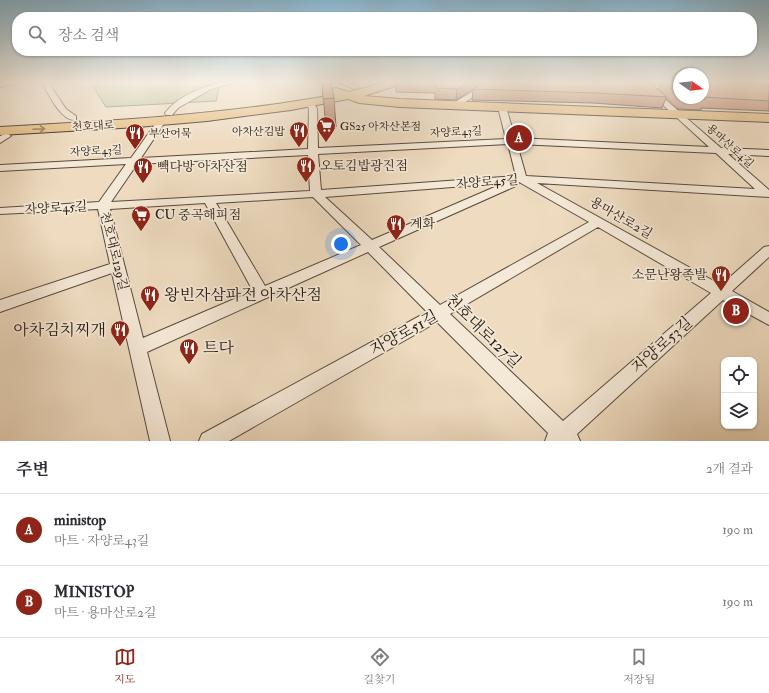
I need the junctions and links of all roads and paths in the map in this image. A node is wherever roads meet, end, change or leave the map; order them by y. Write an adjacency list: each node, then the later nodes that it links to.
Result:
1 (57, 103): 12 (street)
2 (181, 103): 13 (street, 천호대로129길)
3 (266, 103): 13 (main road, 천호대로)
4 (314, 103): 6 (main road); 13 (main road, 천호대로); 19 (street)
5 (394, 103): 6 (main road)
6 (400, 103): 9 (main road)
7 (458, 103): 9 (street)
8 (663, 103): 11 (street, 용마산로4길)
9 (454, 105): 10 (main road)
10 (502, 107): 11 (main road); 17 (street)
11 (676, 114): 14 (main road); 18 (street, 용마산로4길)
12 (73, 118): 13 (main road, 천호대로); 15 (main road, 천호대로)
13 (165, 118): 16 (main road, 천호대로, one-way to 13); 21 (street, 천호대로129길)
14 (769, 118)
15 (0, 121)
16 (2, 136)
17 (511, 141): 18 (street, 자양로43길); 19 (street, 자양로43길); 23 (street)
18 (717, 151): 20 (street, 자양로43길); 25 (street, 용마산로4길)
19 (313, 152): 21 (street, 자양로43길); 24 (street)
20 (769, 153)
21 (135, 161): 22 (street, 자양로43길); 27 (street, 천호대로129길)
22 (0, 168)
23 (522, 179): 24 (street, 자양로45길); 25 (street, 자양로45길); 29 (street, 용마산로2길); 30 (street)
24 (316, 194): 26 (street, 자양로45길); 30 (street, 천호대로127길)
25 (767, 194)
26 (209, 200): 27 (street, 자양로45길); 34 (street)
27 (103, 205): 28 (street, 자양로45길); 32 (street, 천호대로129길)
28 (0, 211)
29 (598, 222): 33 (street, 용마산로2길); 36 (street, 자양로51길)
30 (370, 247): 34 (street); 36 (street, 천호대로127길)
31 (769, 250): 33 (street, 자양로53길)
32 (118, 266): 35 (street); 38 (street, 천호대로129길)
33 (721, 292): 37 (street, 용마산로2길); 39 (street, 자양로53길)
34 (262, 294): 38 (street)
35 (0, 306)
36 (439, 313): 39 (street, 천호대로127길); 41 (street, 자양로51길)
37 (769, 319)
38 (138, 348): 40 (street, 천호대로129길)
39 (563, 439)
40 (160, 441)
41 (209, 441)

